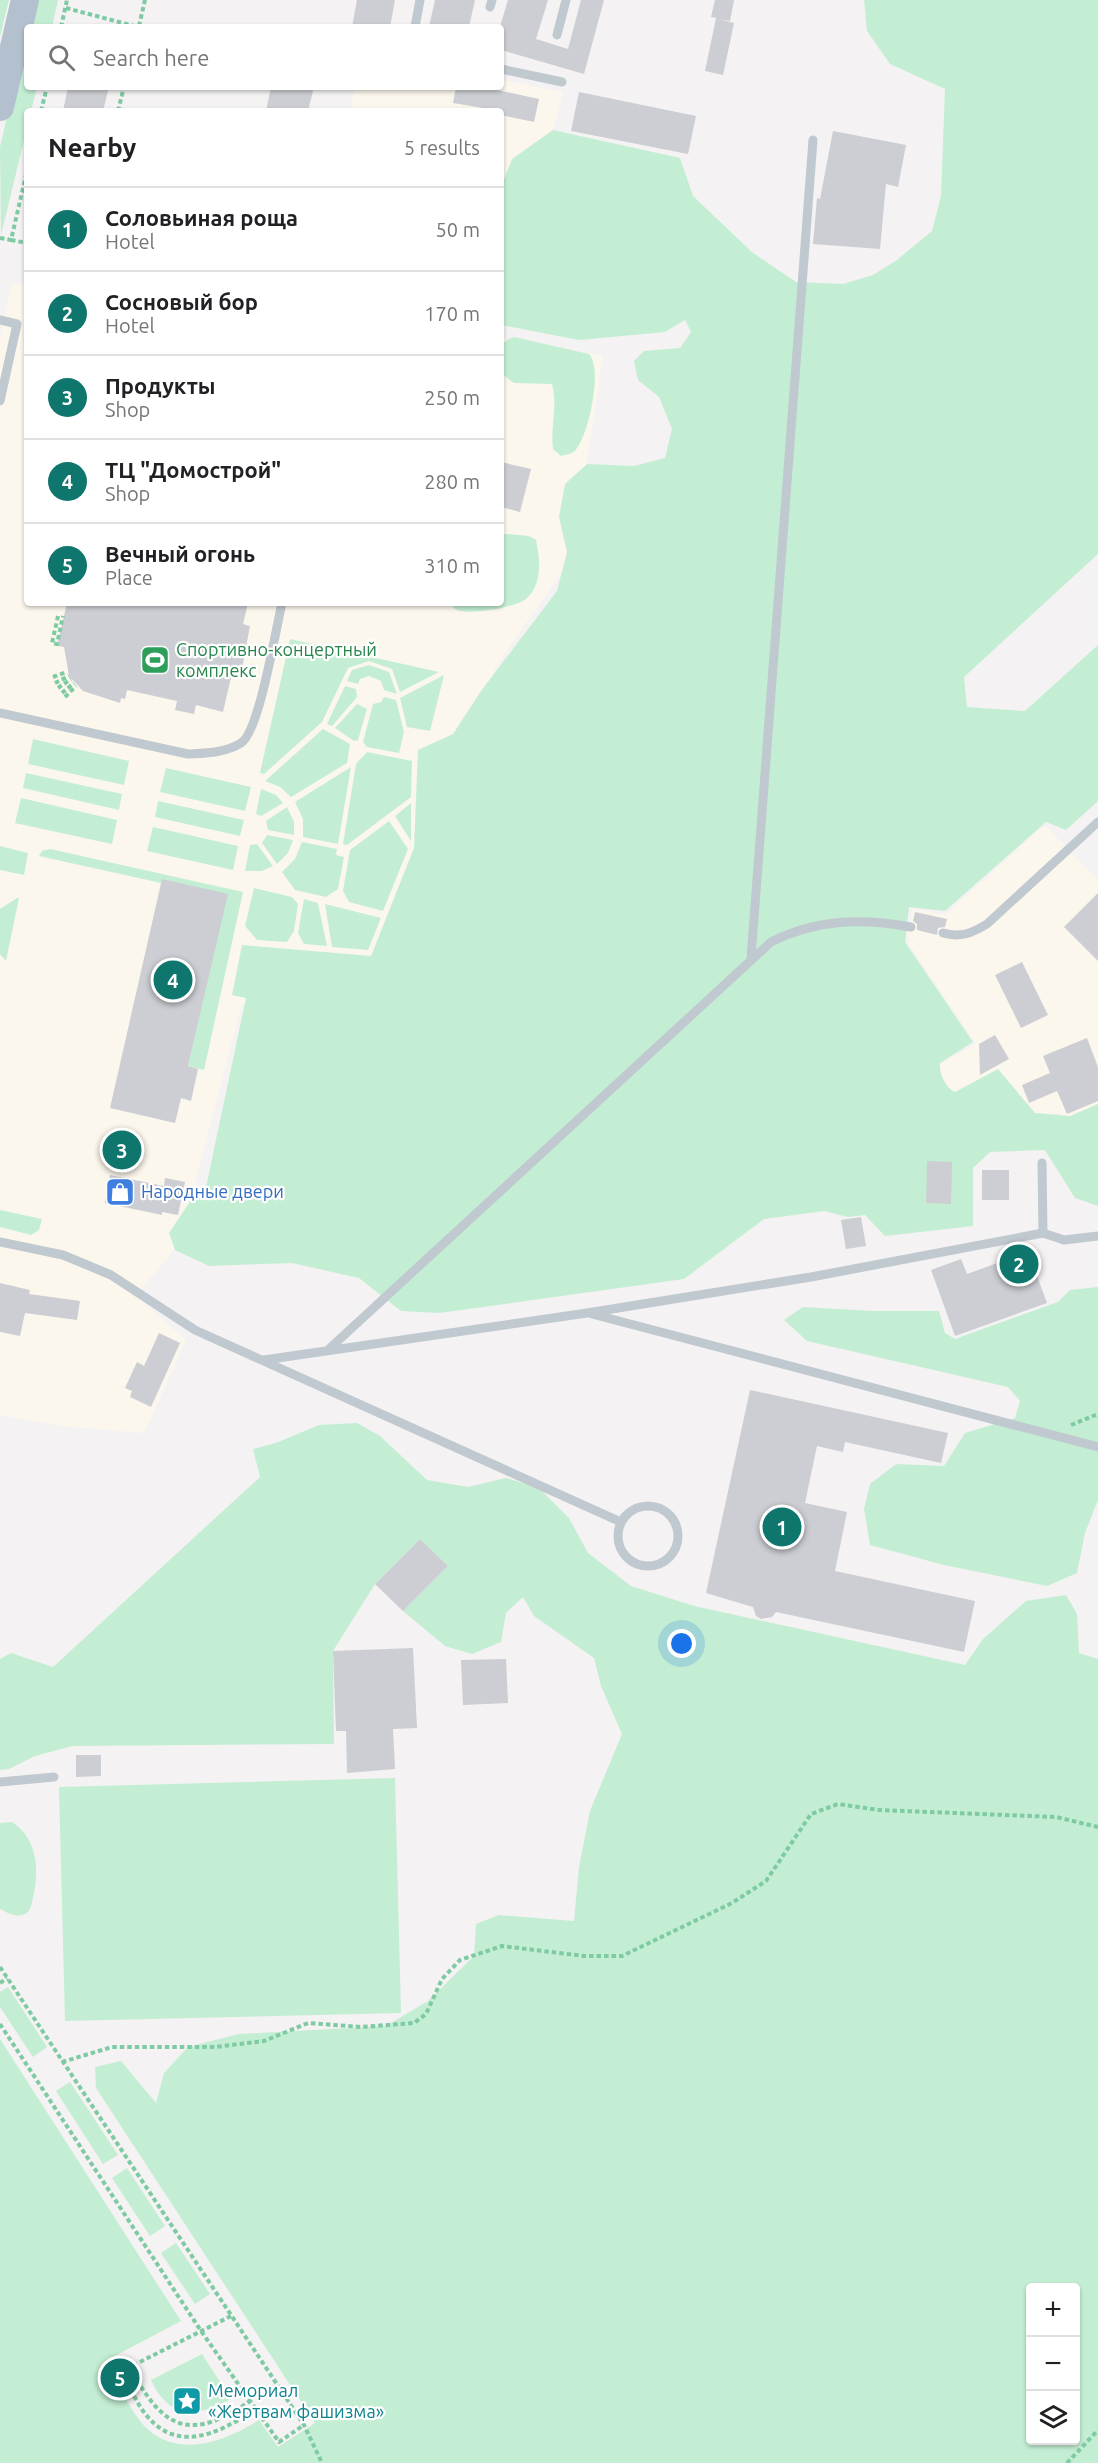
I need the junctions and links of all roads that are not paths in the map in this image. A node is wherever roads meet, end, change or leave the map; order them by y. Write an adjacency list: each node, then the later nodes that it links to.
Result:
1 (25, 0): 8 (main road)
2 (420, 0): 4 (lane)
3 (566, 0): 5 (lane)
4 (415, 24)
5 (557, 34)
6 (504, 70): 7 (lane)
7 (562, 82)
8 (0, 107)
9 (813, 140): 19 (lane)
10 (0, 320): 11 (lane)
11 (16, 324): 12 (lane); 13 (lane)
12 (24, 325)
13 (0, 401)
14 (281, 606): 15 (lane)
15 (0, 713)
16 (1098, 822): 18 (lane)
17 (911, 927): 19 (lane)
18 (943, 933)
19 (751, 958): 25 (lane)
20 (1042, 1163): 21 (lane)
21 (1043, 1233): 22 (lane); 24 (lane)
22 (1098, 1236)
23 (0, 1242): 26 (lane)
24 (587, 1313): 25 (lane); 27 (lane)
25 (329, 1349): 26 (lane)
26 (264, 1360): 28 (lane)
27 (1098, 1447)
28 (621, 1522): 28 (lane)
29 (54, 1777): 30 (lane)
30 (0, 1782)

